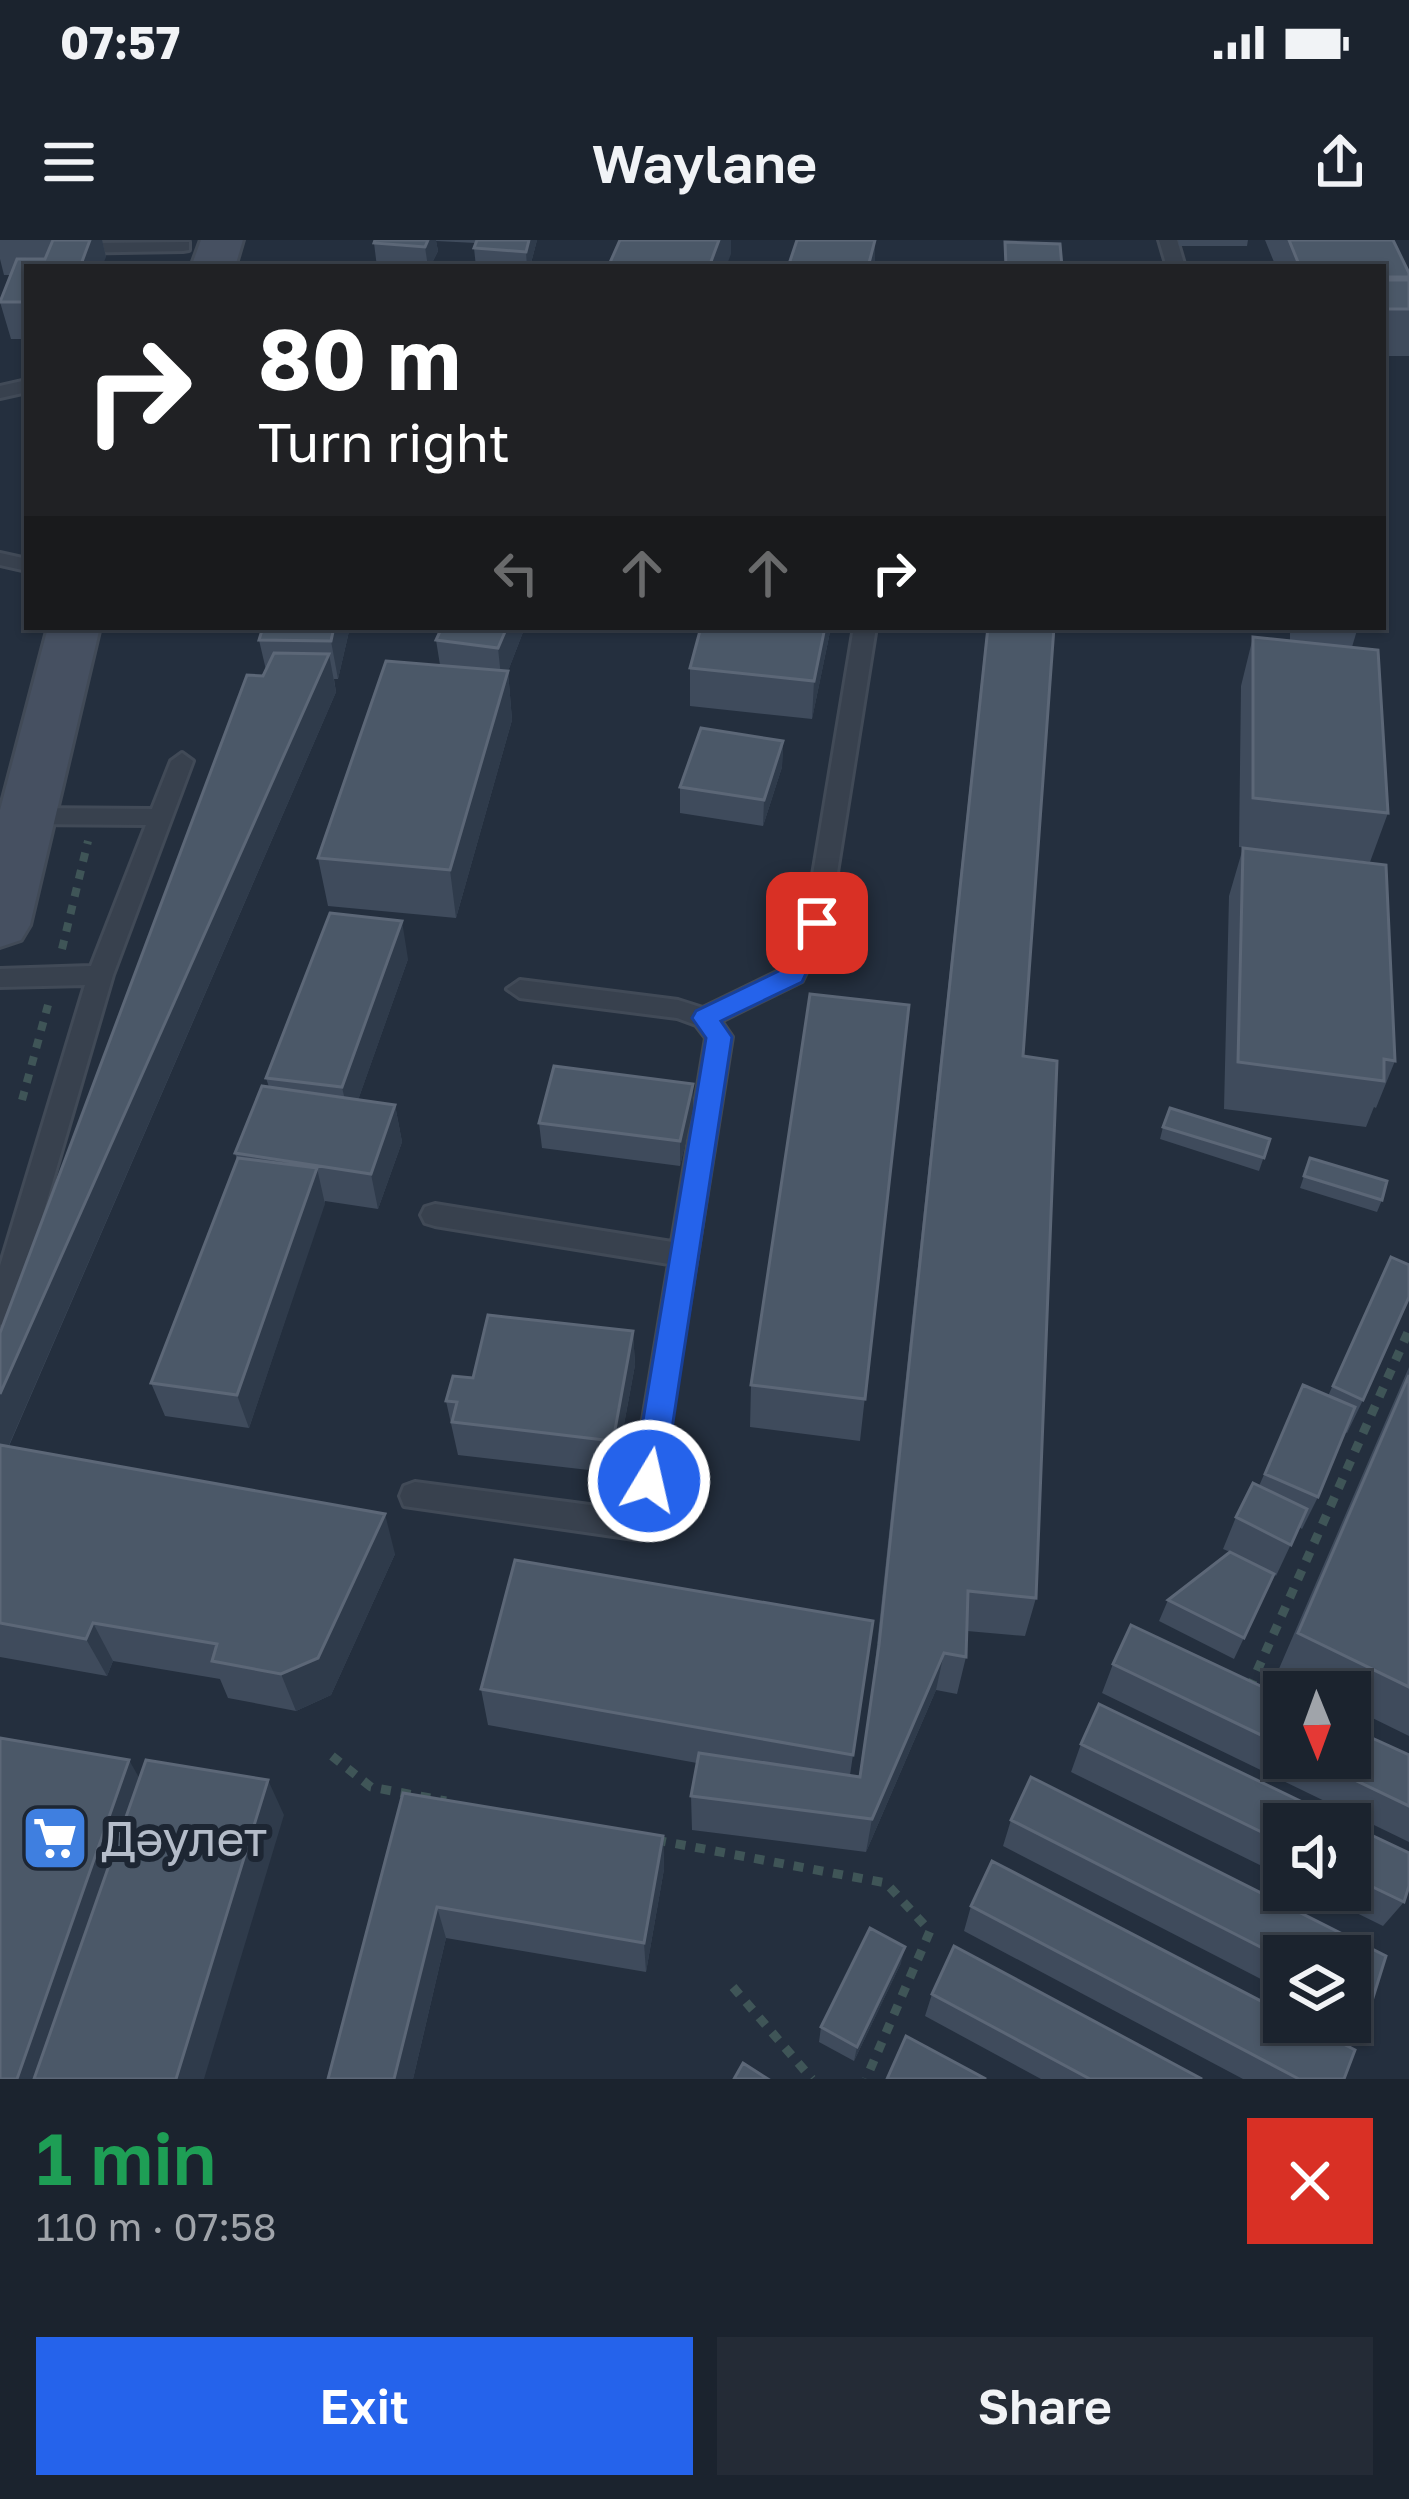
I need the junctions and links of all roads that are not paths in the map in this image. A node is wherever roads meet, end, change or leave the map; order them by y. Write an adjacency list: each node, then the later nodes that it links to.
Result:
1 (0, 249): 2 (lane)
2 (196, 252)
3 (73, 630): 6 (main road)
4 (865, 630): 12 (lane)
5 (182, 761): 7 (lane)
6 (28, 816): 7 (lane); 8 (main road)
7 (162, 818): 9 (lane)
8 (3, 906)
9 (100, 975): 10 (lane); 15 (lane)
10 (0, 978)
11 (520, 989): 12 (lane)
12 (705, 1018): 14 (lane)
13 (434, 1215): 14 (lane)
14 (684, 1255): 16 (lane)
15 (0, 1313)
16 (415, 1496)

